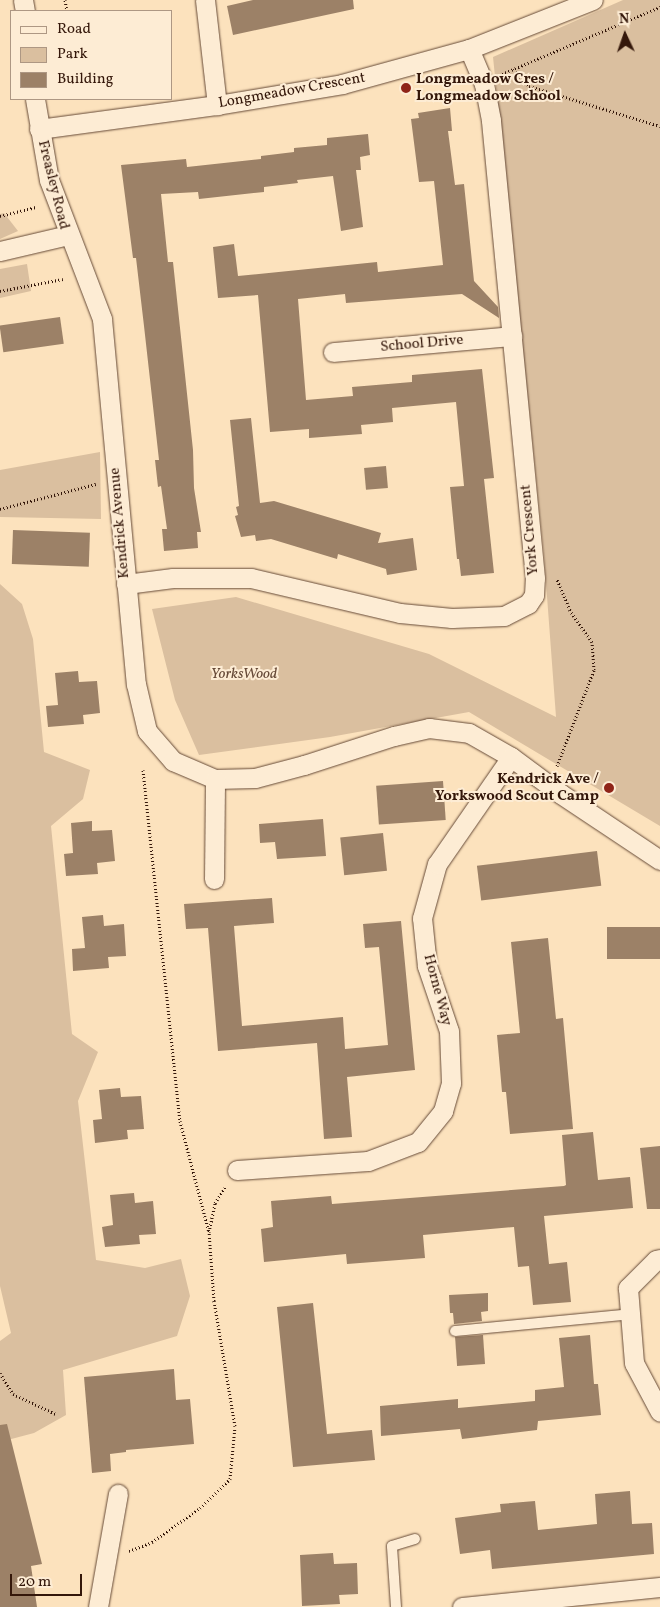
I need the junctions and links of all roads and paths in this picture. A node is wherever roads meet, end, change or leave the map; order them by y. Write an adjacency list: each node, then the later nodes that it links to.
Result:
1 (204, 0): 8 (street)
2 (592, 0): 4 (street, Longmeadow Crescent)
3 (660, 8): 5 (path)
4 (469, 49): 6 (street, York Crescent); 8 (street, Longmeadow Crescent)
5 (513, 69): 6 (path); 9 (path)
6 (484, 84): 17 (street, York Crescent)
7 (35, 100): 10 (street, Freasley Road)
8 (216, 105): 10 (street, Longmeadow Crescent)
9 (660, 126)
10 (39, 129): 11 (street, Freasley Road)
11 (57, 202): 12 (path); 13 (street, Freasley Road)
12 (0, 216)
13 (68, 235): 14 (street, Freasley Road); 15 (street, Kendrick Avenue)
14 (0, 251)
15 (85, 275): 16 (path); 19 (street, Kendrick Avenue)
16 (0, 291)
17 (512, 336): 18 (street, School Drive); 21 (street, York Crescent)
18 (333, 352)
19 (116, 479): 20 (path); 22 (street, Kendrick Avenue)
20 (0, 509)
21 (535, 578): 22 (street, York Crescent); 26 (path)
22 (126, 584): 25 (street, Kendrick Avenue)
23 (511, 757): 25 (street, Kendrick Avenue); 26 (street, Kendrick Avenue); 29 (street, Horne Way)
24 (143, 770): 30 (path)
25 (215, 779): 28 (street)
26 (549, 785): 27 (street, Kendrick Avenue)
27 (660, 860)
28 (214, 879)
29 (237, 1170): 30 (path)
30 (209, 1232): 39 (path)
31 (660, 1259): 32 (street)
32 (630, 1314): 33 (lane); 35 (street)
33 (455, 1331)
34 (0, 1373): 36 (path)
35 (660, 1412)
36 (56, 1414)
37 (118, 1494): 39 (street)
38 (415, 1539): 42 (lane)
39 (108, 1559): 41 (street)
40 (660, 1587): 43 (street)
41 (98, 1607)
42 (396, 1607)
43 (462, 1607)

